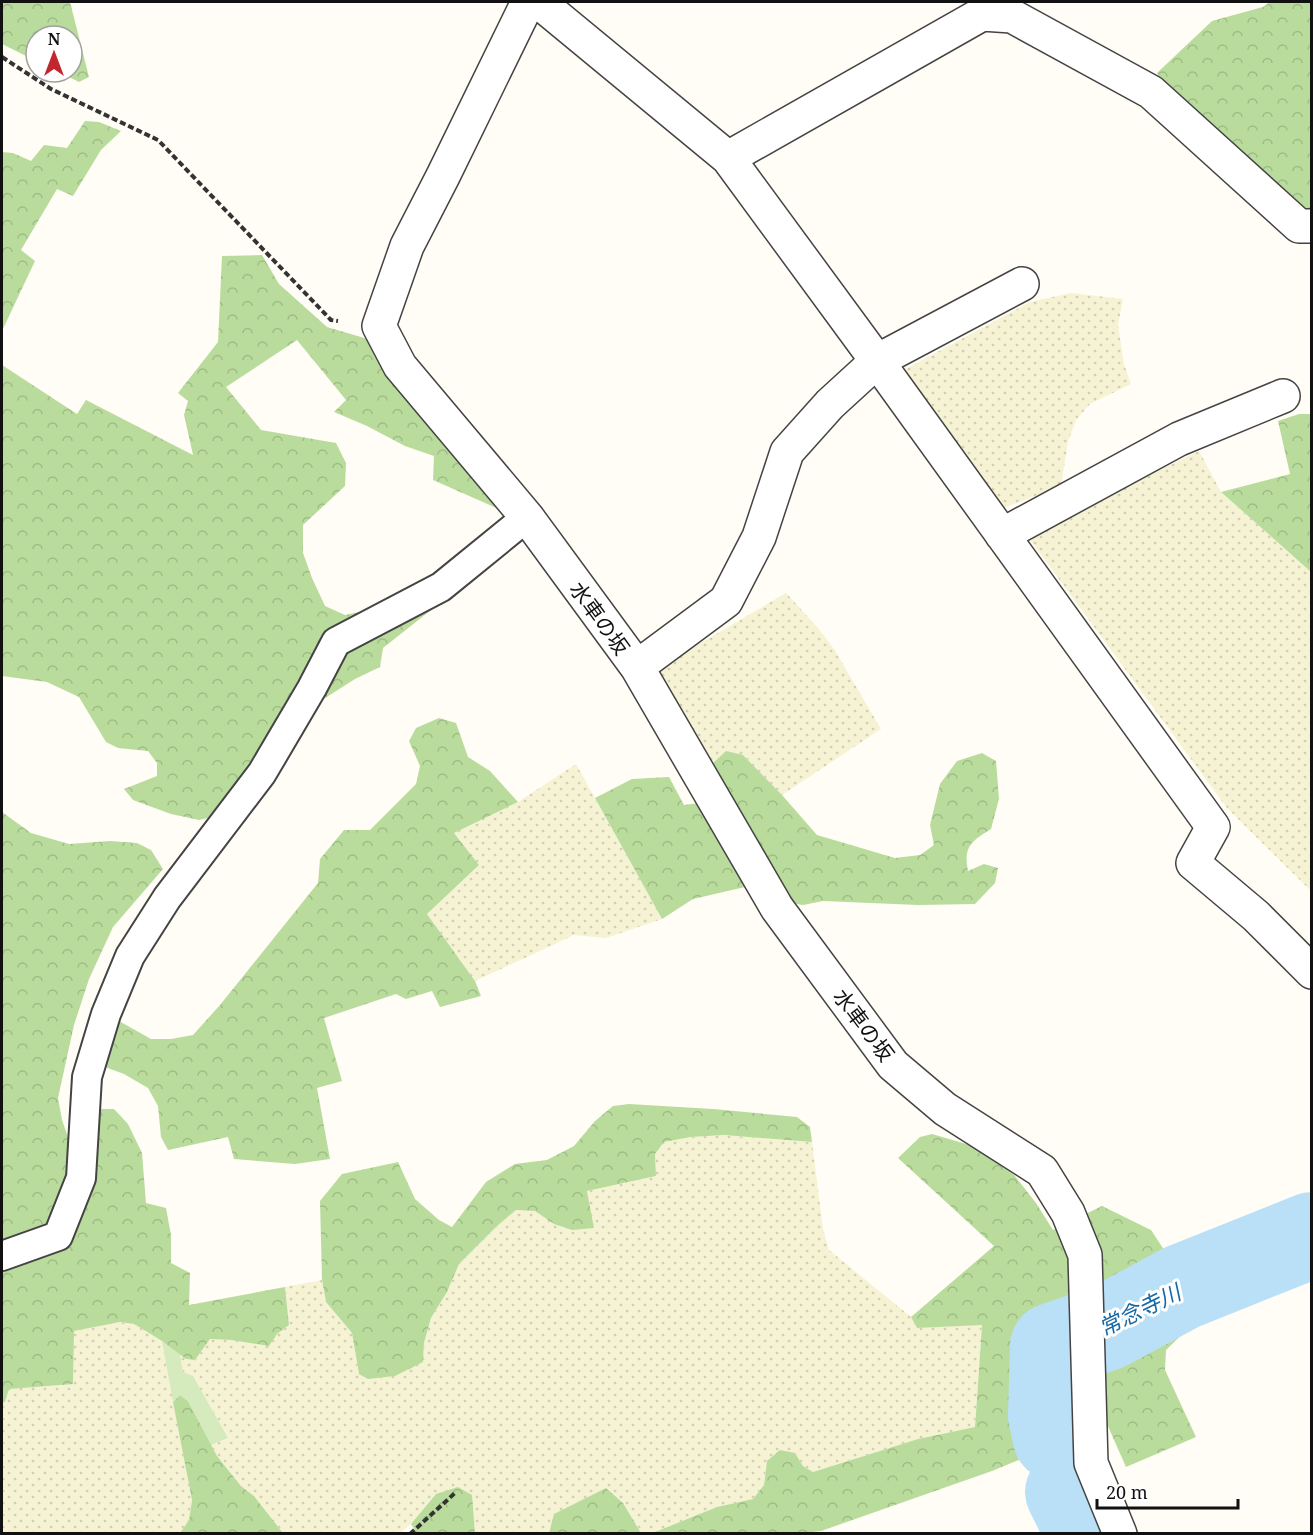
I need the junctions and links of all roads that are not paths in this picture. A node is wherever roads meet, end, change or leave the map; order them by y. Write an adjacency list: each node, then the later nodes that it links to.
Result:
1 (528, 2): 9 (street, 水車の坂)
2 (540, 2): 4 (street)
3 (990, 8): 4 (street); 5 (street)
4 (728, 158): 7 (street)
5 (1311, 226)
6 (1022, 284): 7 (street)
7 (877, 361): 10 (street); 11 (street)
8 (1283, 396): 10 (street)
9 (527, 517): 11 (street, 水車の坂); 13 (lane)
10 (1002, 535): 12 (street)
11 (637, 668): 14 (street, 水車の坂)
12 (1311, 972)
13 (2, 1256)
14 (1120, 1533)

